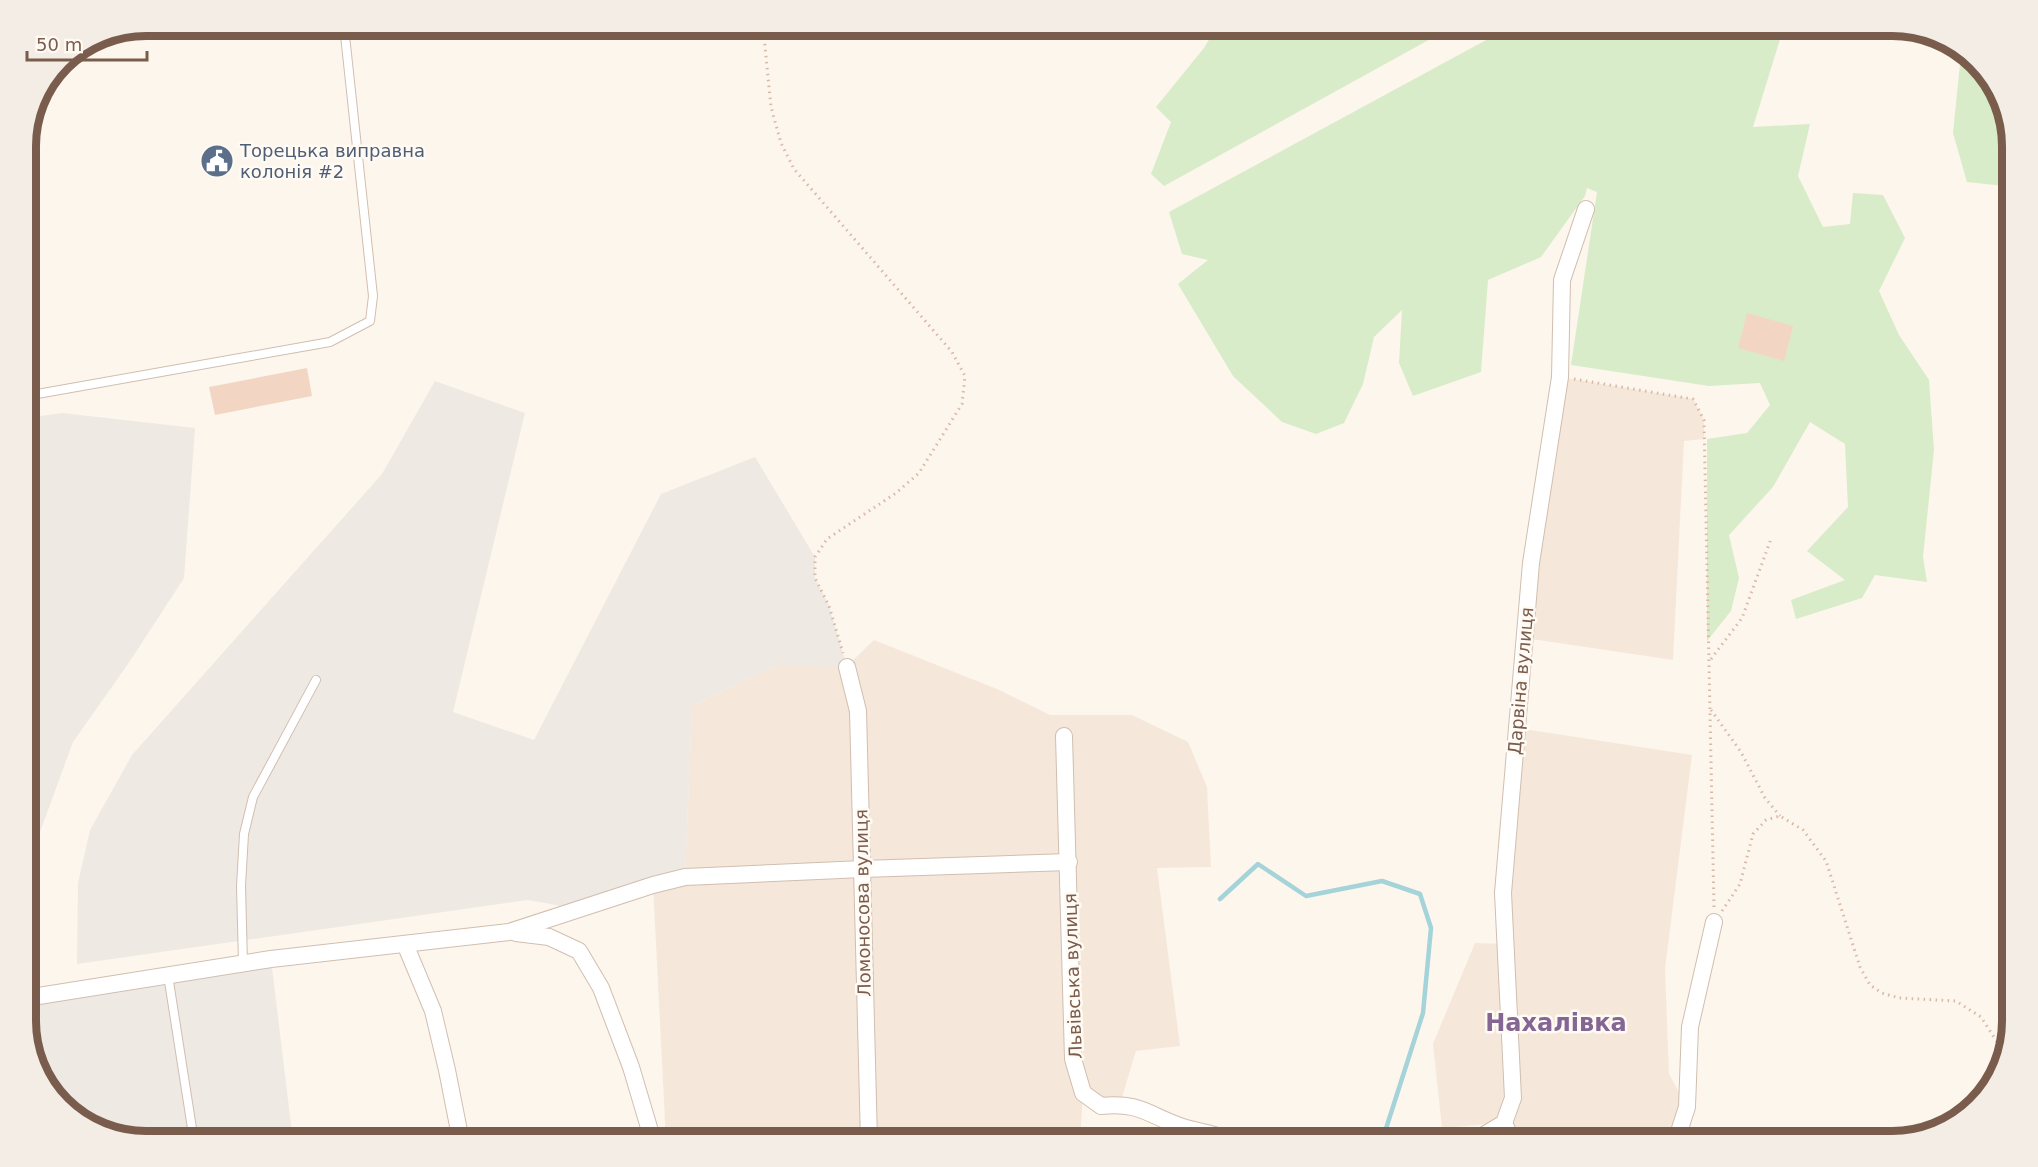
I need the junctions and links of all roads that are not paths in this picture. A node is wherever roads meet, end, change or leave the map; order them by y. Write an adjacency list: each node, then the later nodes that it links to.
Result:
1 (345, 36): 3 (lane)
2 (1586, 208): 15 (street, Дарвіна вулиця)
3 (36, 394)
4 (847, 667): 8 (street, Ломоносова вулиця)
5 (316, 680): 12 (lane)
6 (1064, 736): 7 (street, Львівська вулиця)
7 (1069, 862): 8 (street); 20 (street, Львівська вулиця)
8 (862, 869): 10 (street); 19 (street, Ломоносова вулиця)
9 (1714, 922): 23 (street)
10 (509, 932): 11 (street); 18 (street)
11 (405, 944): 12 (street); 17 (street)
12 (243, 963): 13 (street)
13 (168, 975): 14 (street); 16 (lane)
14 (36, 996)
15 (1504, 1124): 21 (street); 22 (street)
16 (192, 1131)
17 (458, 1131)
18 (650, 1131)
19 (869, 1131)
20 (1196, 1131)
21 (1492, 1131)
22 (1507, 1131)
23 (1679, 1131)

